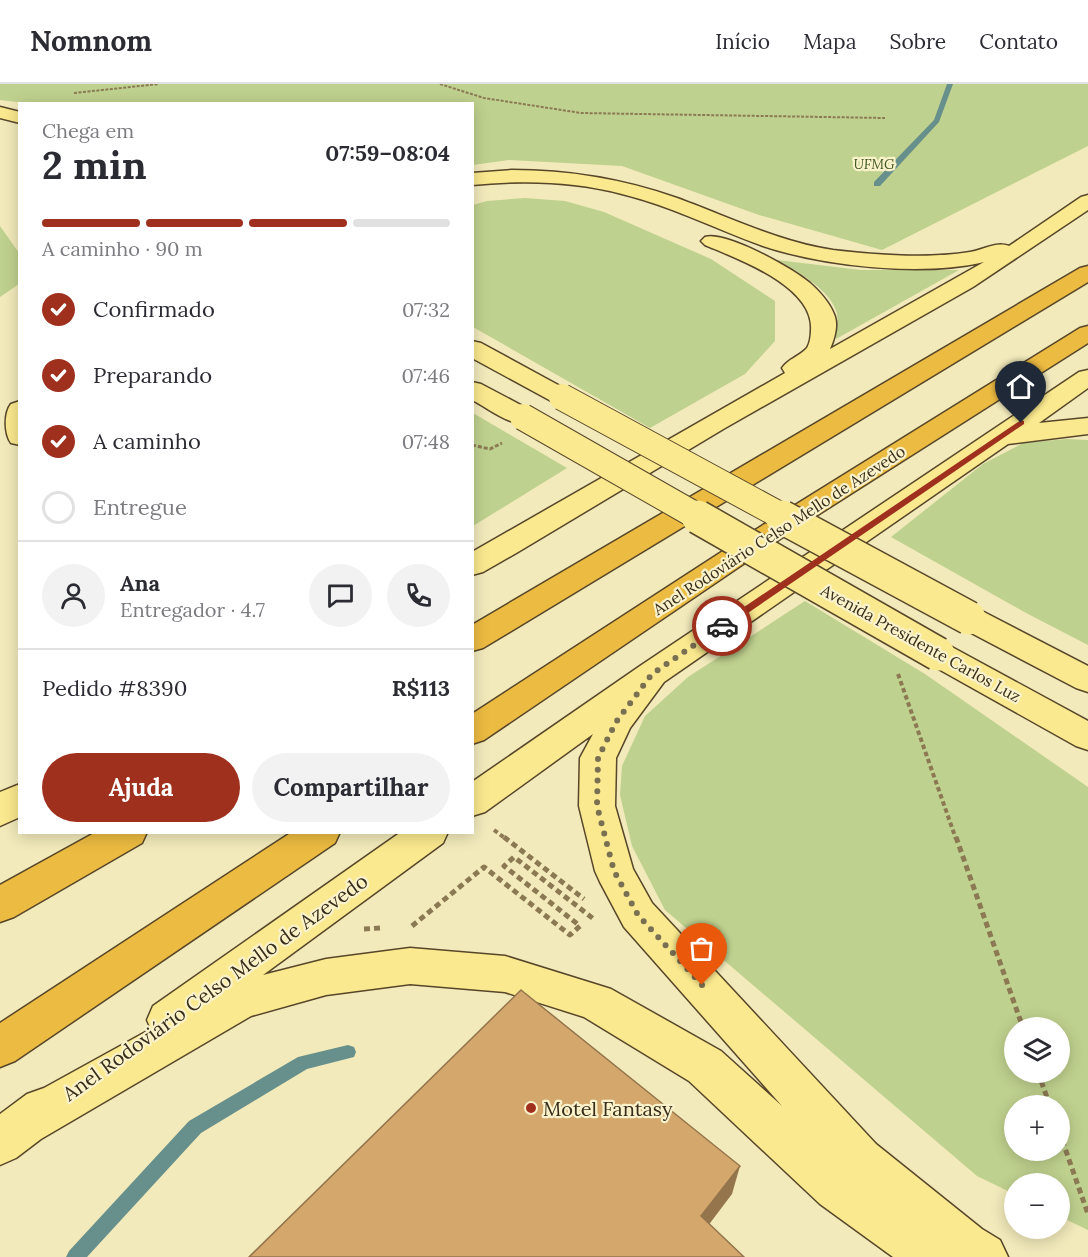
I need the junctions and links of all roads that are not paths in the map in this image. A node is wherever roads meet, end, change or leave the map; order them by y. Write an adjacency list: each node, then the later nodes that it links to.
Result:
1 (0, 112): 2 (main road)
2 (18, 117)
3 (474, 179): 6 (main road)
4 (474, 199): 12 (main road)
5 (1088, 201): 6 (main road)
6 (1045, 234): 12 (main road)
7 (1088, 273): 16 (highway)
8 (1088, 333): 19 (highway, Anel Rodoviário Celso Mello de Azevedo)
9 (474, 347): 18 (main road, bridge)
10 (1088, 377): 14 (main road)
11 (474, 390): 20 (main road, Avenida Presidente Carlos Luz, bridge)
12 (736, 411): 15 (main road)
13 (1088, 426): 14 (main road)
14 (988, 446): 17 (main road)
15 (480, 560)
16 (474, 639)
17 (652, 674): 22 (main road); 33 (main road)
18 (1088, 680)
19 (474, 730)
20 (1088, 737)
21 (18, 799): 23 (main road)
22 (474, 801)
23 (0, 811)
24 (18, 812): 25 (main road)
25 (0, 821)
26 (125, 834): 29 (highway)
27 (319, 834): 30 (highway)
28 (427, 834): 31 (main road, Anel Rodoviário Celso Mello de Azevedo)
29 (0, 905)
30 (0, 1047)
31 (12, 1132): 32 (main road)
32 (934, 1257)
33 (983, 1257)

